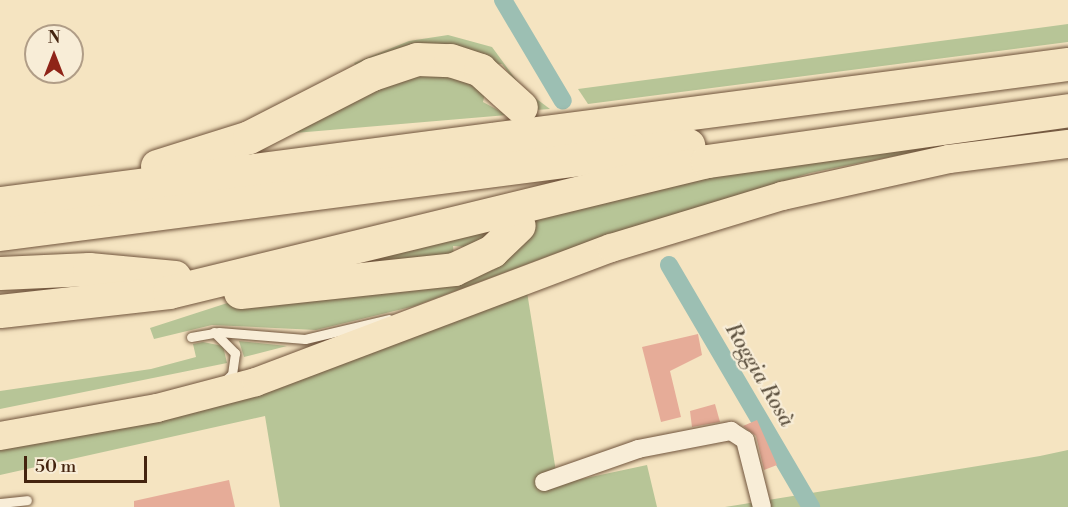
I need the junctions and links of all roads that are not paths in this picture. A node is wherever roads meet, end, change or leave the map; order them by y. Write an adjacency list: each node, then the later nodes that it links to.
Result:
1 (1068, 64): 7 (highway)
2 (1068, 96): 9 (highway)
3 (521, 107): 6 (highway)
4 (1068, 110): 11 (highway)
5 (1068, 144): 14 (main road)
6 (0, 190)
7 (0, 203)
8 (519, 225): 12 (highway)
9 (0, 234)
10 (0, 273): 11 (highway)
11 (212, 281): 12 (highway)
12 (169, 292): 13 (highway)
13 (0, 311)
14 (424, 318): 15 (lane); 17 (main road); 20 (main road)
15 (214, 332): 16 (lane); 17 (lane)
16 (191, 338)
17 (233, 370): 18 (main road); 19 (lane)
18 (0, 417)
19 (0, 426)
20 (0, 436)
21 (544, 482): 24 (street)
22 (27, 500): 23 (lane)
23 (0, 503)
24 (762, 507)

